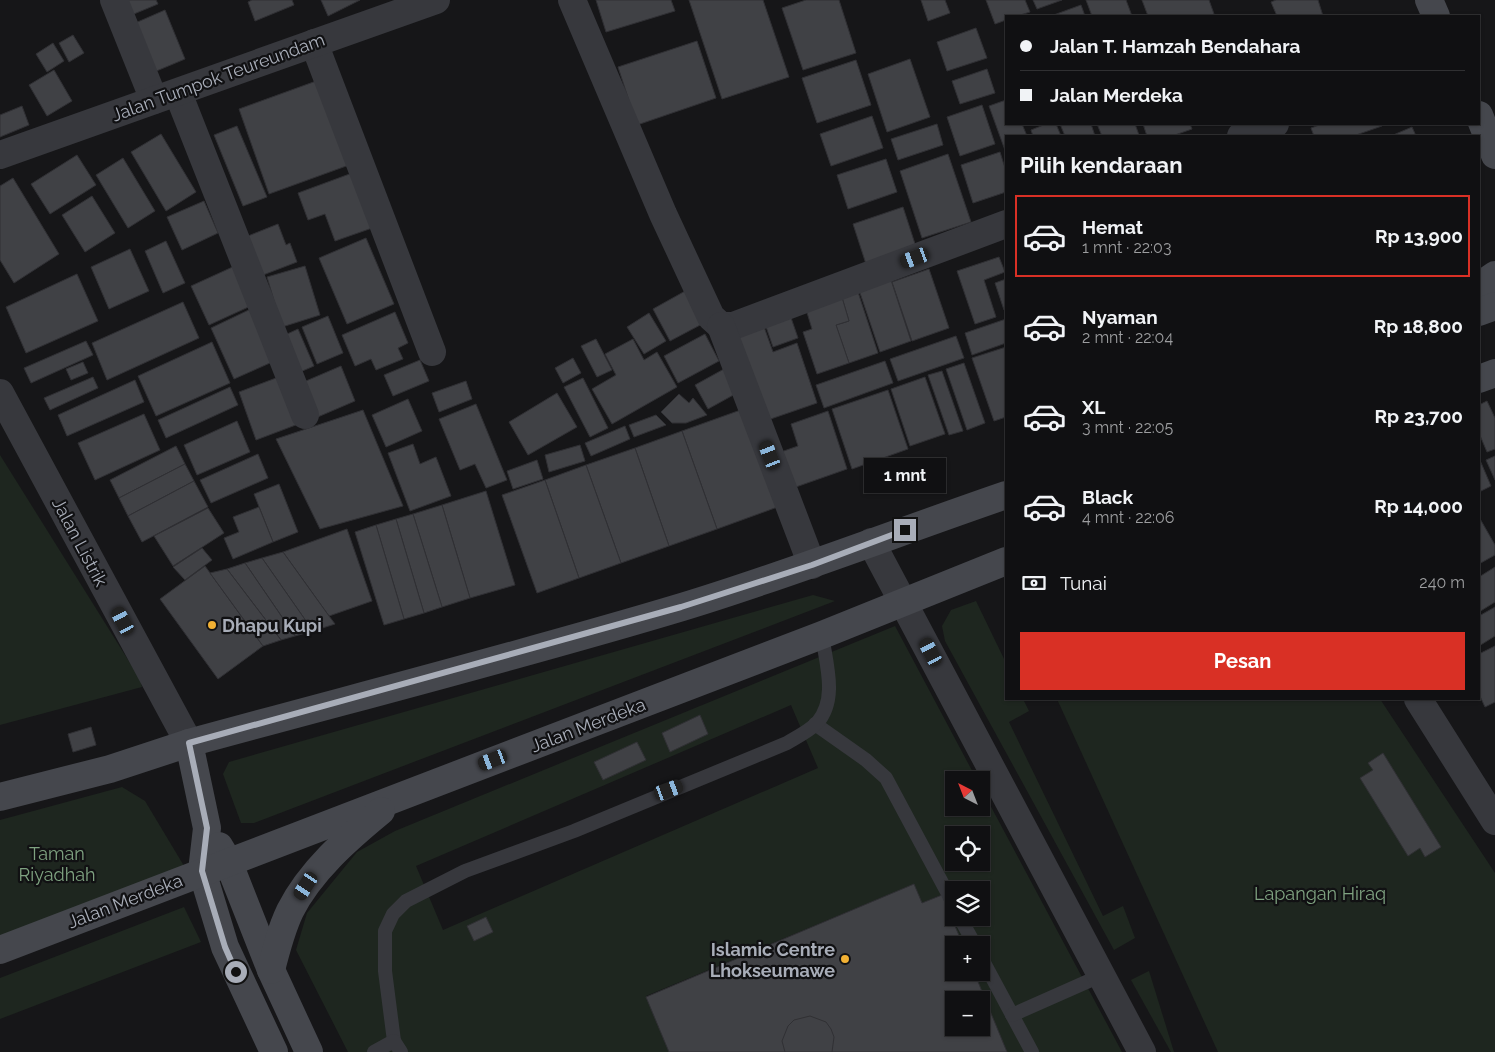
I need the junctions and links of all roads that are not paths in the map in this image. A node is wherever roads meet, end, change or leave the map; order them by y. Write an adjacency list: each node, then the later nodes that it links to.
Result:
1 (114, 0): 7 (street)
2 (436, 0): 6 (street, Jalan Tumpok Teureundam)
3 (572, 0): 20 (street)
4 (1429, 0): 5 (main road)
5 (1436, 15)
6 (314, 43): 7 (street, Jalan Tumpok Teureundam); 21 (street)
7 (166, 97): 13 (street, Jalan Tumpok Teureundam); 25 (street)
8 (1480, 109): 10 (main road)
9 (1480, 118): 14 (main road)
10 (1495, 122)
11 (1272, 125): 12 (street)
12 (1244, 135)
13 (0, 154)
14 (1495, 155)
15 (1005, 224): 20 (street)
16 (1495, 275): 17 (main road)
17 (1480, 285)
18 (1495, 306): 19 (main road)
19 (1480, 312)
20 (720, 326): 29 (street)
21 (432, 352)
22 (1495, 372): 23 (main road)
23 (1480, 379)
24 (0, 393): 34 (street, Jalan Listrik)
25 (305, 415)
26 (1005, 495): 27 (main road)
27 (871, 542): 29 (main road); 30 (street)
28 (1005, 561): 30 (main road, Jalan Merdeka)
29 (812, 565): 34 (main road)
30 (904, 601): 31 (main road, Jalan Merdeka); 45 (street)
31 (822, 635): 33 (lane); 36 (main road, Jalan Merdeka)
32 (1419, 700): 37 (street)
33 (816, 724): 41 (lane); 47 (lane)
34 (189, 743): 35 (main road); 38 (main road)
35 (0, 796)
36 (400, 796): 39 (main road, Jalan Merdeka); 43 (main road)
37 (1495, 821)
38 (207, 828): 39 (main road); 40 (main road)
39 (228, 861): 40 (main road, Jalan Merdeka); 43 (main road)
40 (202, 871): 42 (main road, Jalan Merdeka); 48 (main road)
41 (945, 888)
42 (0, 950)
43 (271, 970): 49 (main road)
44 (990, 974): 46 (lane)
45 (1100, 976): 46 (lane); 52 (street)
46 (1012, 1015): 51 (lane)
47 (397, 1047): 50 (lane)
48 (274, 1052)
49 (310, 1052)
50 (374, 1052)
51 (1032, 1052)
52 (1142, 1052)

